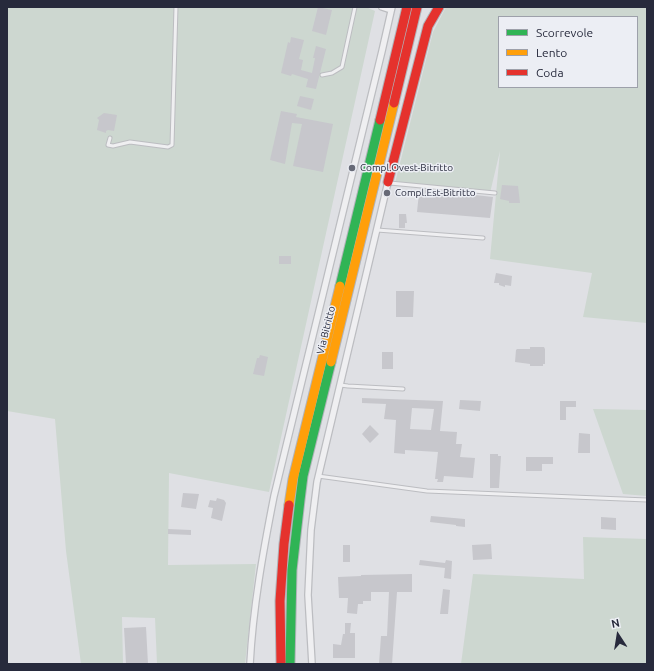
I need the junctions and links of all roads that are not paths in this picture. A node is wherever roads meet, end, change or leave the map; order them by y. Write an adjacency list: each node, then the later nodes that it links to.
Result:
1 (176, 7): 9 (lane)
2 (355, 7): 8 (lane)
3 (382, 7): 6 (street)
4 (407, 7): 18 (highway, Via Bitritto)
5 (439, 7): 10 (highway)
6 (391, 9): 20 (street)
7 (417, 10): 19 (highway, Via Bitritto)
8 (322, 75)
9 (110, 138)
10 (388, 182): 11 (lane); 12 (street)
11 (495, 193)
12 (377, 230): 13 (lane); 14 (street)
13 (483, 238)
14 (340, 385): 15 (lane); 16 (street)
15 (403, 389)
16 (318, 476): 17 (lane); 25 (street)
17 (647, 500)
18 (289, 507): 21 (highway); 22 (highway, Via Bitritto)
19 (292, 566): 23 (highway, Via Bitritto); 24 (highway)
20 (250, 664)
21 (274, 664)
22 (281, 664)
23 (290, 664)
24 (296, 664)
25 (312, 664)

